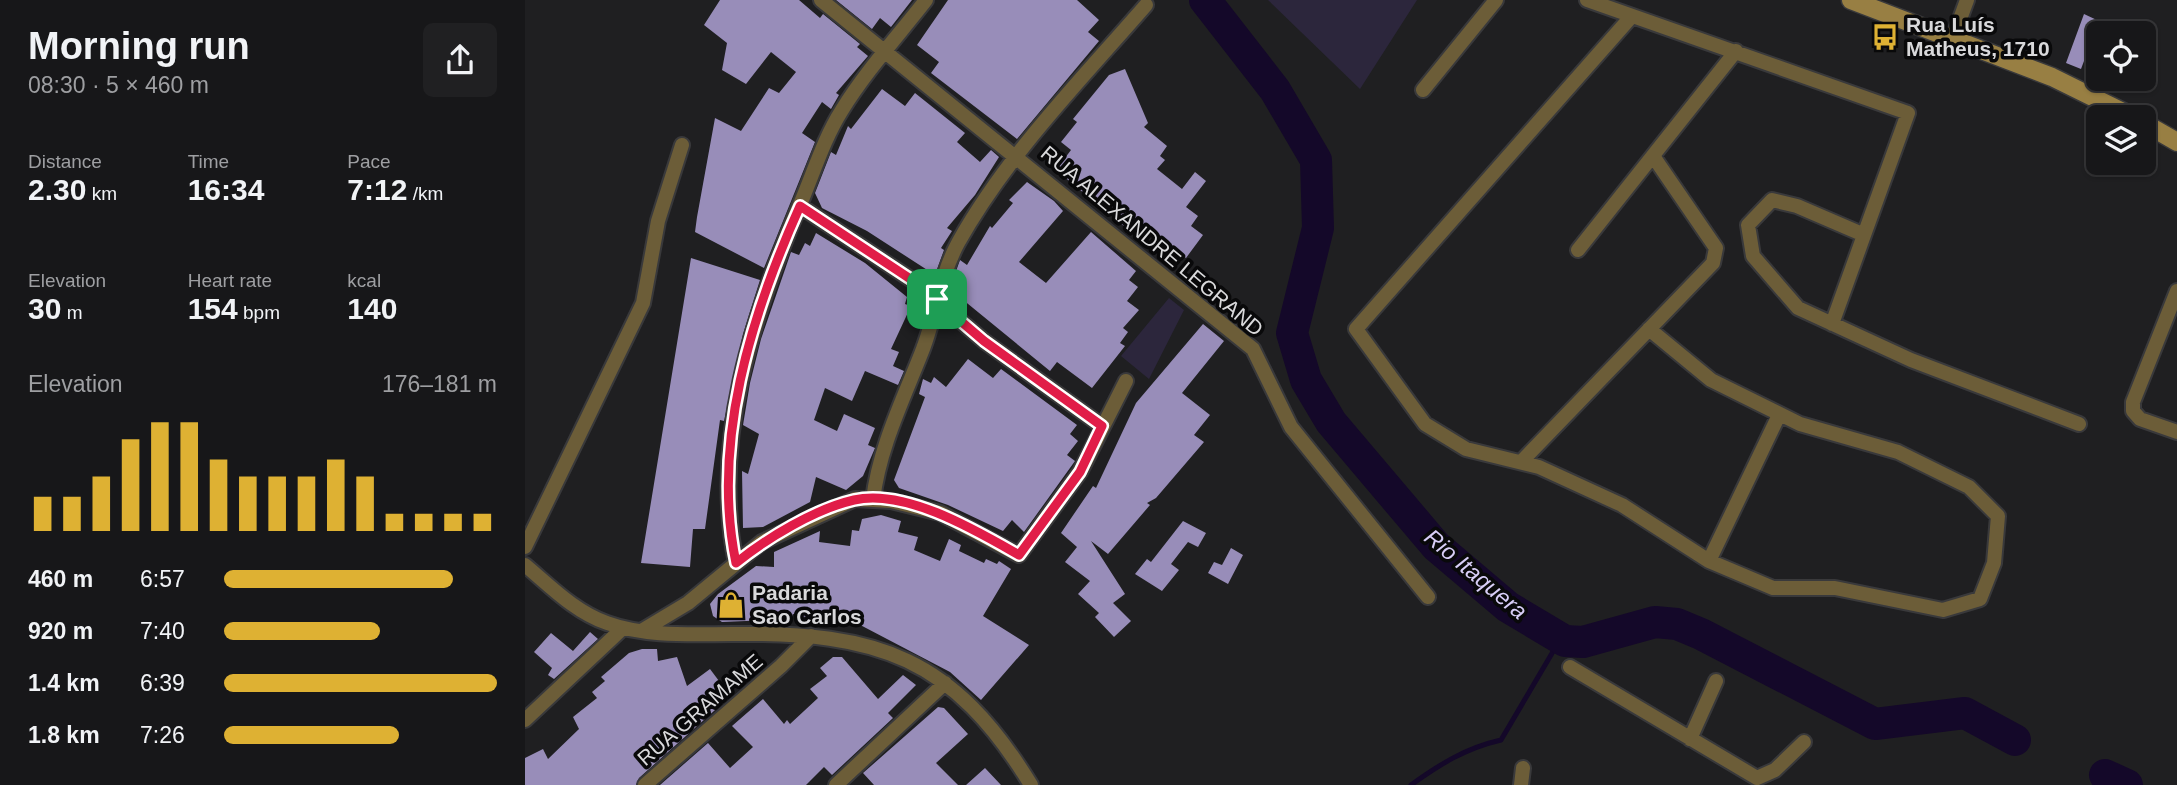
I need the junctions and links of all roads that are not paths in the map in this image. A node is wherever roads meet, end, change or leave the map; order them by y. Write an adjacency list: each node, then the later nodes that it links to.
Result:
1 (821, 0): 10 (street, RUA ALEXANDRE LEGRAND)
2 (926, 0): 10 (street)
3 (1496, 0): 12 (street)
4 (1587, 0): 8 (street)
5 (1851, 0): 9 (main road)
6 (1967, 0): 9 (street)
7 (1146, 5): 17 (street)
8 (1631, 17): 11 (street); 31 (street)
9 (1953, 38): 13 (main road)
10 (886, 51): 17 (street, RUA ALEXANDRE LEGRAND); 19 (street)
11 (1736, 51): 18 (street); 20 (street)
12 (1423, 90)
13 (2109, 105)
14 (2156, 130): 15 (main road)
15 (2177, 142)
16 (682, 145): 33 (street)
17 (1017, 156): 23 (street); 37 (street, RUA ALEXANDRE LEGRAND)
18 (1653, 156): 21 (street); 25 (street)
19 (800, 206): 23 (street); 35 (street)
20 (1862, 234): 24 (street); 24 (street)
21 (1578, 250)
22 (2177, 291): 30 (street)
23 (937, 299): 29 (street); 32 (street)
24 (1832, 324): 28 (street)
25 (1649, 329): 27 (street); 31 (street)
26 (1126, 381): 29 (street)
27 (1779, 415): 34 (street); 34 (street)
28 (2079, 424)
29 (1102, 426): 32 (street)
30 (2177, 432)
31 (1521, 462): 34 (street)
32 (873, 500): 35 (street)
33 (525, 547)
34 (1709, 561)
35 (736, 563): 39 (street)
36 (525, 565): 38 (street)
37 (1428, 597)
38 (623, 628): 39 (street); 44 (street)
39 (643, 630): 40 (street)
40 (811, 636): 43 (street); 49 (street, RUA GRAMAME)
41 (1570, 667): 45 (street)
42 (1716, 681): 45 (street)
43 (945, 683): 48 (street); 50 (street)
44 (525, 720)
45 (1690, 739): 46 (street)
46 (1804, 741)
47 (1523, 768): 51 (street)
48 (1029, 784)
49 (645, 785)
50 (836, 785)
51 (1521, 785)

